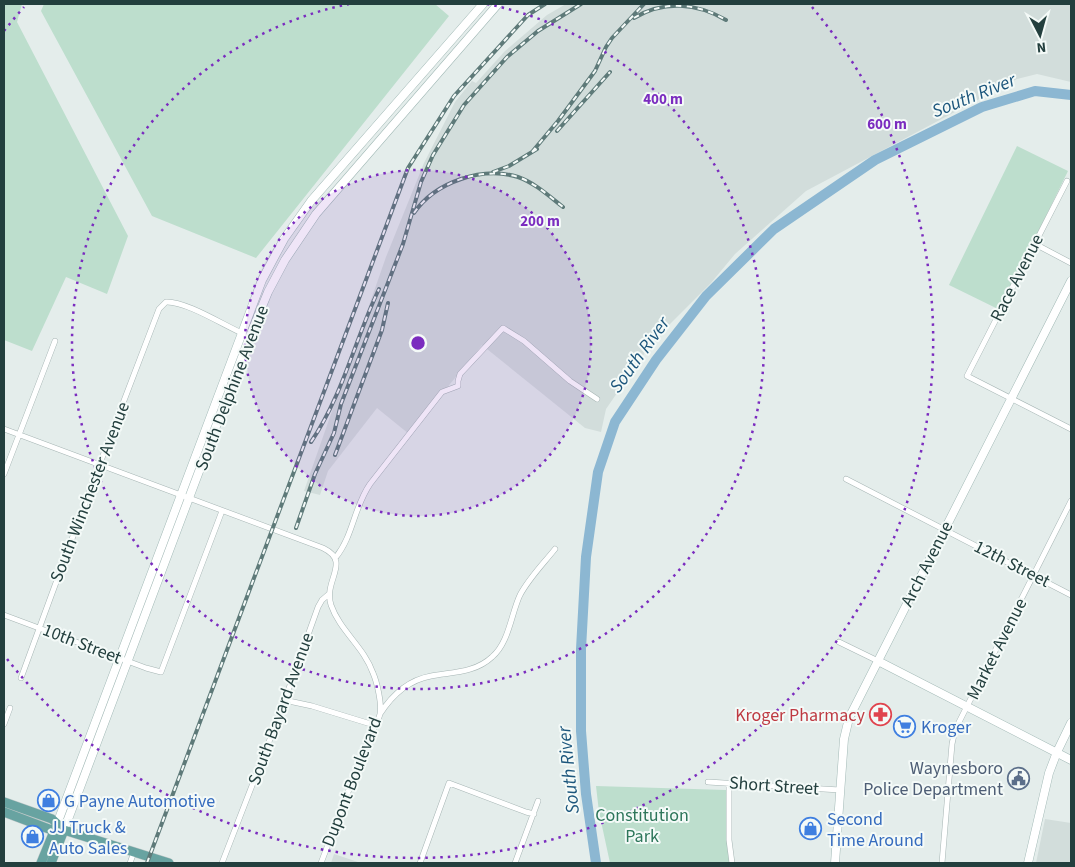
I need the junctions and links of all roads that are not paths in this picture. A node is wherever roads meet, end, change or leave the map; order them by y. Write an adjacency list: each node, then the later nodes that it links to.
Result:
1 (483, 4): 7 (main road, South Delphine Avenue)
2 (498, 4): 8 (main road, South Delphine Avenue)
3 (1067, 181): 4 (street, Race Avenue)
4 (1034, 244): 5 (street); 10 (street, Race Avenue)
5 (1071, 263)
6 (1071, 281): 10 (main road, Arch Avenue)
7 (241, 332): 8 (street); 15 (street, South Winchester Avenue); 18 (main road, South Delphine Avenue)
8 (250, 336): 19 (main road, South Delphine Avenue)
9 (55, 341): 14 (street)
10 (1011, 398): 13 (street); 22 (main road, Arch Avenue)
11 (597, 399): 24 (street, South Bayard Avenue)
12 (4, 429): 14 (street)
13 (1071, 429)
14 (18, 435): 15 (street); 16 (street)
15 (100, 465): 18 (street); 29 (street, South Winchester Avenue)
16 (4, 474)
17 (846, 479): 22 (street, 12th Street)
18 (181, 495): 19 (street); 31 (main road, South Delphine Avenue)
19 (190, 499): 21 (street); 33 (main road, South Delphine Avenue)
20 (1071, 501): 25 (street, Market Avenue)
21 (222, 511): 24 (street); 33 (street, 10th Street)
22 (944, 530): 25 (street, 12th Street); 32 (main road, Arch Avenue)
23 (555, 549): 38 (street)
24 (336, 557): 26 (street, South Bayard Avenue)
25 (1034, 576): 27 (street, 12th Street); 36 (street, Market Avenue)
26 (329, 594): 35 (street, South Bayard Avenue); 38 (street, Dupont Boulevard)
27 (1071, 595)
28 (4, 616): 29 (street, 10th Street)
29 (39, 628): 31 (street, 10th Street); 34 (street, South Winchester Avenue)
30 (839, 642): 32 (street)
31 (118, 658): 33 (street, 10th Street); 51 (main road, South Delphine Avenue)
32 (878, 661): 36 (main road); 46 (main road, Arch Avenue)
33 (128, 662): 51 (main road, South Delphine Avenue)
34 (21, 678)
35 (284, 700): 41 (street); 57 (street, South Bayard Avenue)
36 (967, 707): 42 (main road); 63 (street, Market Avenue)
37 (10, 708): 40 (street)
38 (380, 714): 41 (street, Dupont Boulevard)
39 (1071, 723): 42 (main road)
40 (4, 724)
41 (374, 725): 58 (street, Dupont Boulevard)
42 (1057, 752): 43 (main road); 64 (main road)
43 (1071, 760)
44 (708, 782): 45 (street, Short Street)
45 (729, 783): 46 (street, Short Street); 61 (street)
46 (840, 790): 62 (main road, Arch Avenue)
47 (538, 801): 50 (street)
48 (4, 802): 51 (main road)
49 (4, 812): 51 (main road)
50 (534, 814): 59 (street); 60 (street)
51 (59, 828): 52 (main road); 53 (main road); 54 (main road)
52 (134, 852): 55 (street); 56 (main road)
53 (41, 863)
54 (51, 863)
55 (130, 863)
56 (169, 863)
57 (222, 863)
58 (321, 863)
59 (420, 863)
60 (514, 863)
61 (732, 863)
62 (835, 863)
63 (942, 863)
64 (1028, 863)

